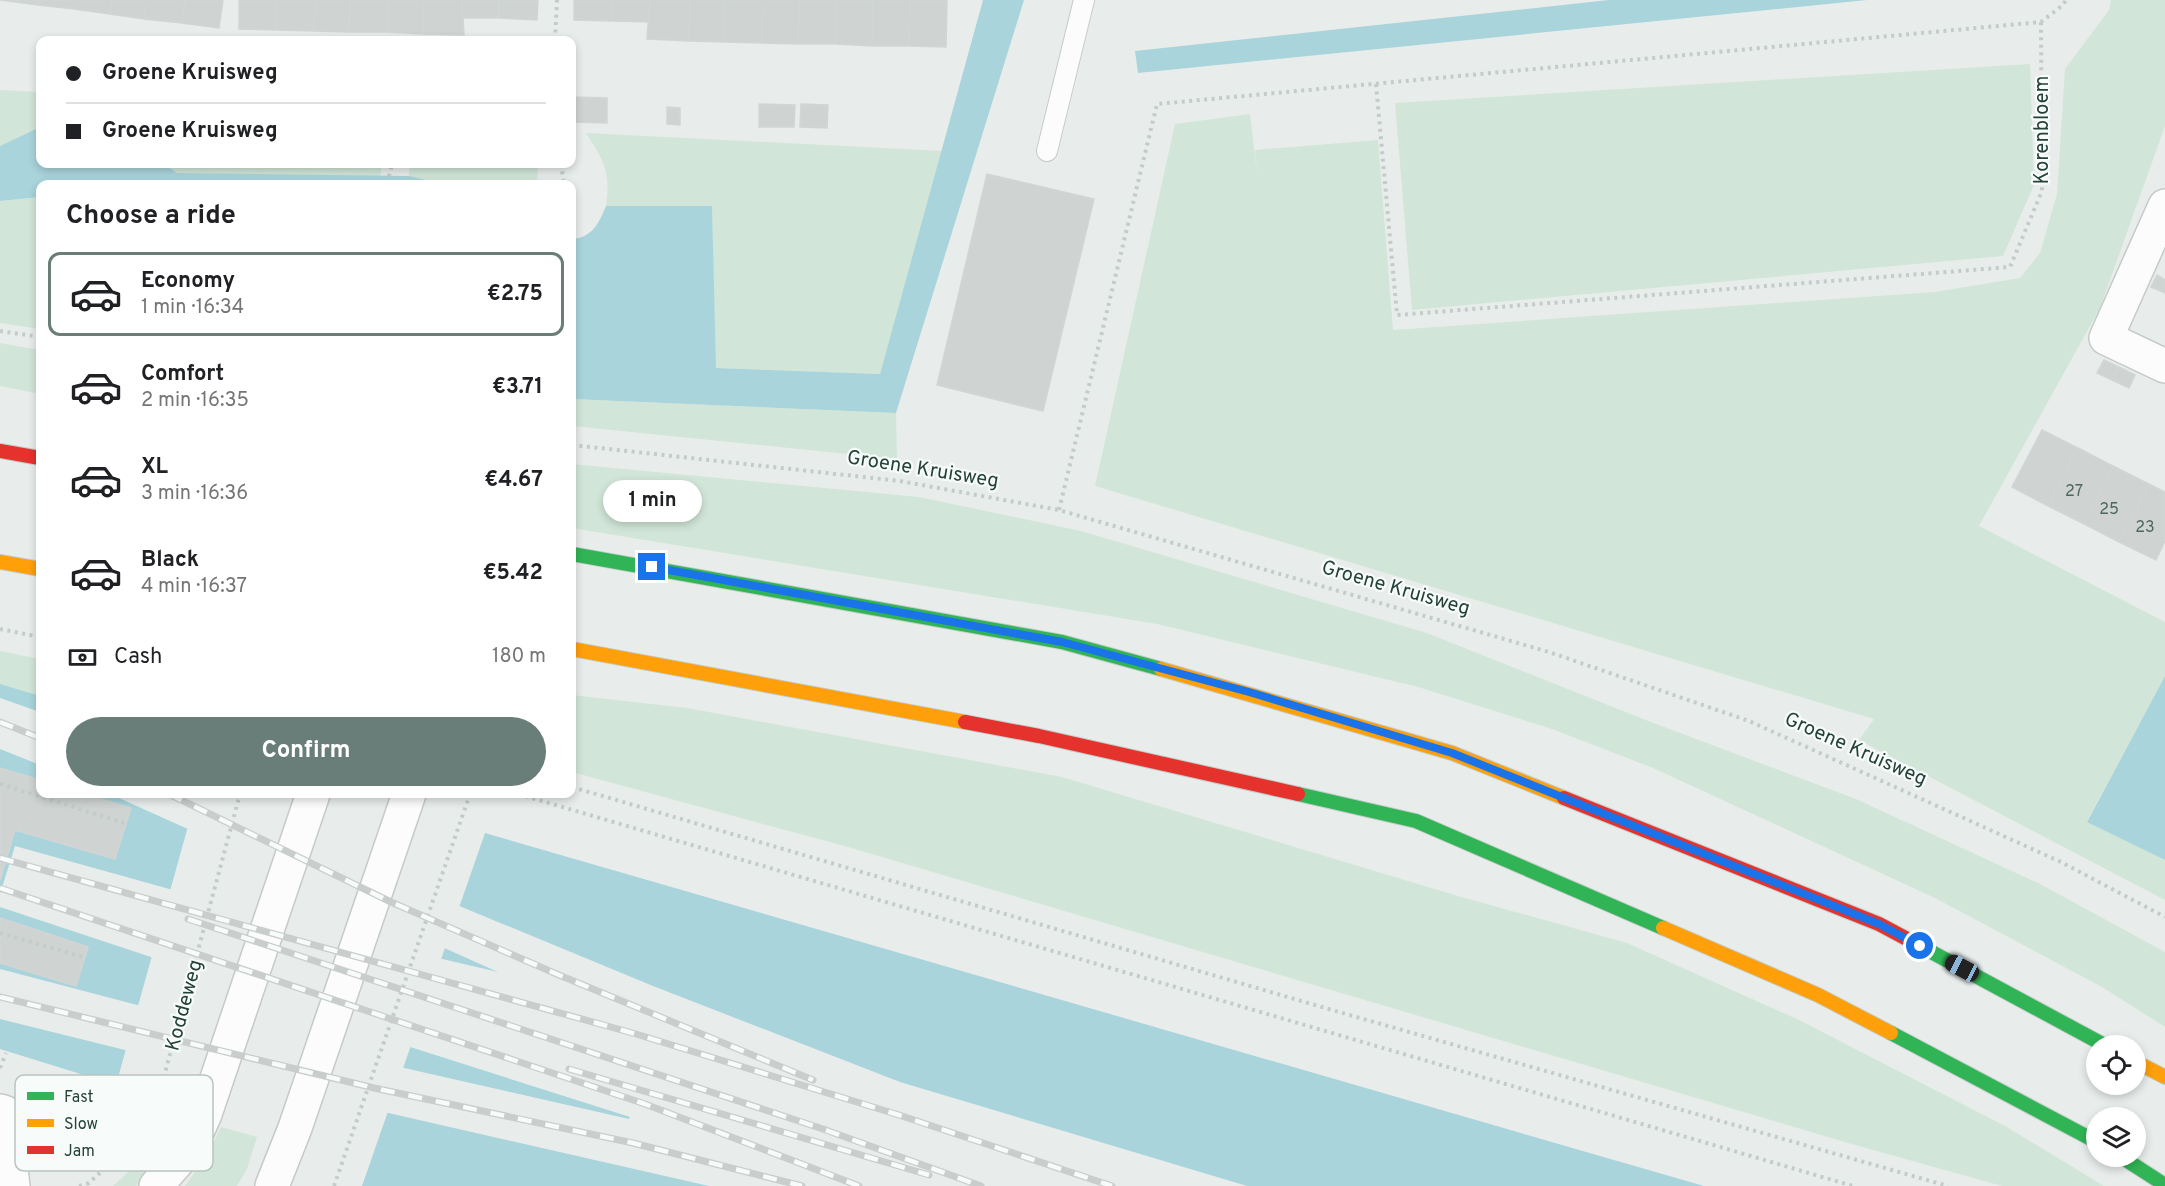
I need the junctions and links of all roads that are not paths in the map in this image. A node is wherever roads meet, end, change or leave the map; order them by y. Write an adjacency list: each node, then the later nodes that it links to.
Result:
1 (1084, 0): 2 (lane)
2 (1047, 151)
3 (2165, 206): 4 (street)
4 (2165, 366)
5 (0, 451): 6 (main road)
6 (36, 457)
7 (576, 555): 13 (main road)
8 (0, 562): 9 (main road)
9 (36, 568)
10 (576, 650): 18 (main road)
11 (312, 798): 16 (street)
12 (408, 798): 24 (street)
13 (2086, 1035)
14 (2146, 1067): 15 (main road)
15 (2165, 1077)
16 (213, 1090)
17 (0, 1111): 22 (street)
18 (2086, 1136)
19 (2137, 1167): 21 (main road)
20 (169, 1171): 23 (street)
21 (2165, 1185)
22 (13, 1186)
23 (156, 1186)
24 (272, 1186)

